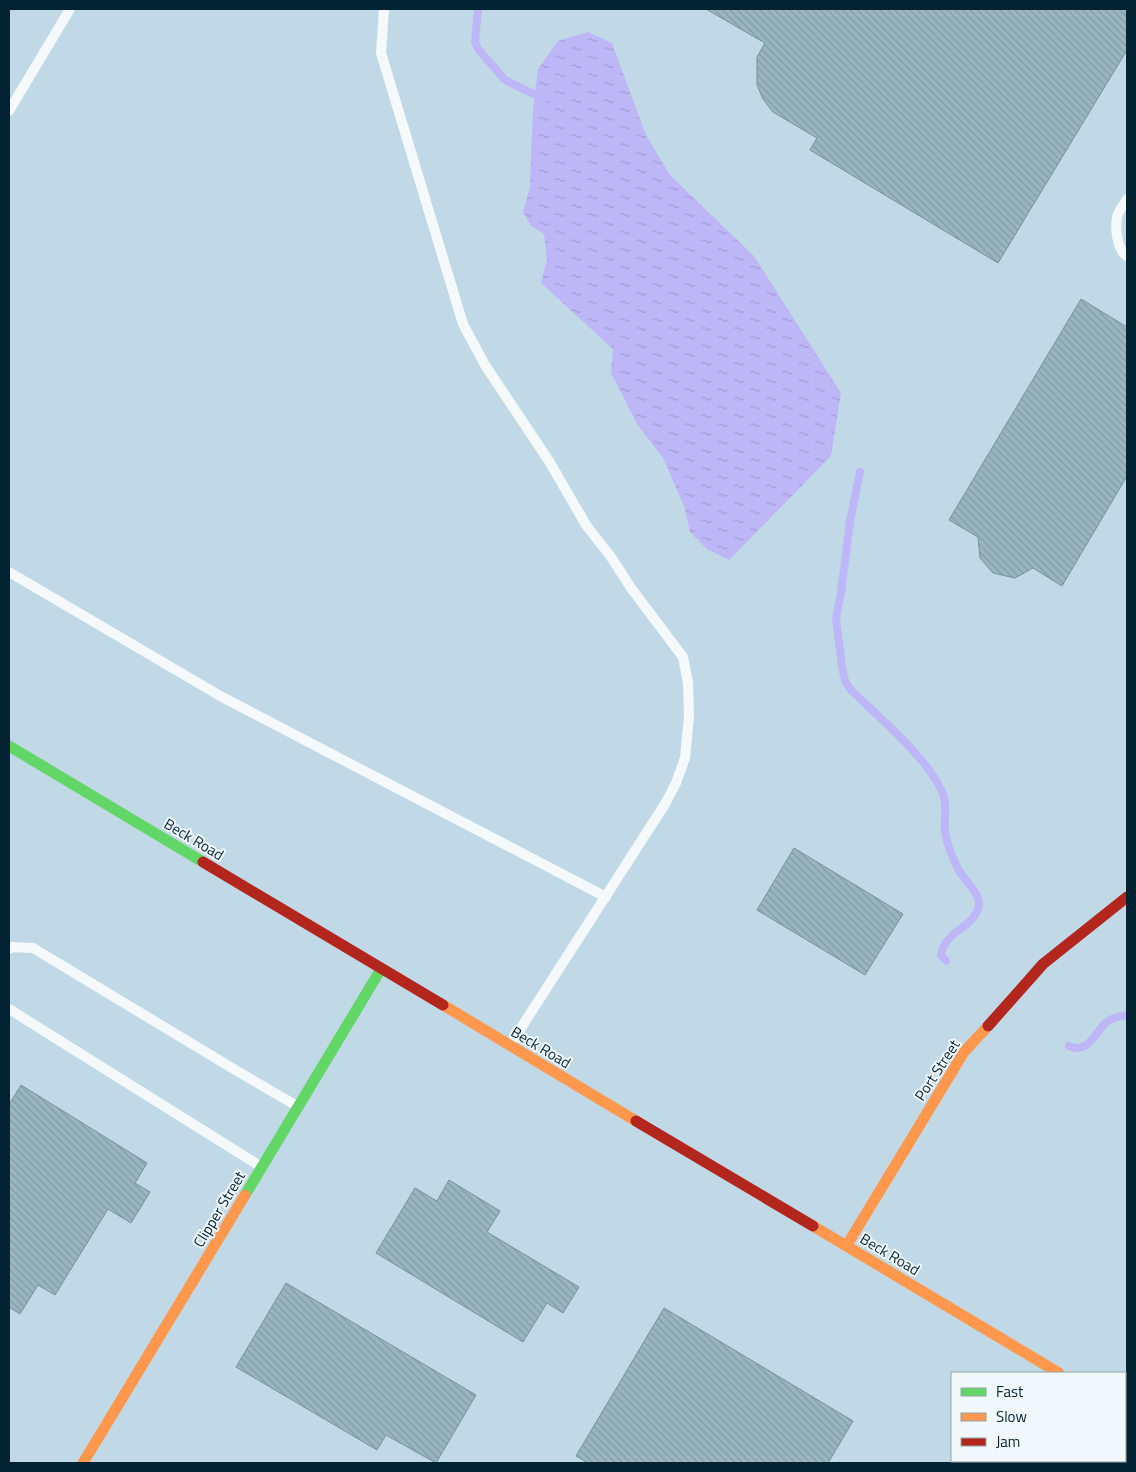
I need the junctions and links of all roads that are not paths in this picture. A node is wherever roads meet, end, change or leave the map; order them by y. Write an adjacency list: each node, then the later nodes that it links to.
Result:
1 (70, 9): 3 (lane)
2 (384, 9): 8 (lane)
3 (9, 111)
4 (1127, 199): 5 (lane)
5 (1127, 256)
6 (9, 572): 8 (lane)
7 (9, 746): 11 (main road, Beck Road)
8 (606, 897): 13 (lane)
9 (1127, 897): 16 (main road, Port Street)
10 (9, 949): 14 (lane)
11 (381, 969): 13 (main road, Beck Road); 14 (main road, Clipper Street)
12 (9, 1009): 15 (lane)
13 (509, 1046): 16 (main road, Beck Road)
14 (298, 1106): 15 (main road, Clipper Street)
15 (262, 1167): 18 (main road, Clipper Street)
16 (847, 1245): 17 (main road, Beck Road)
17 (1057, 1372)
18 (83, 1463)

